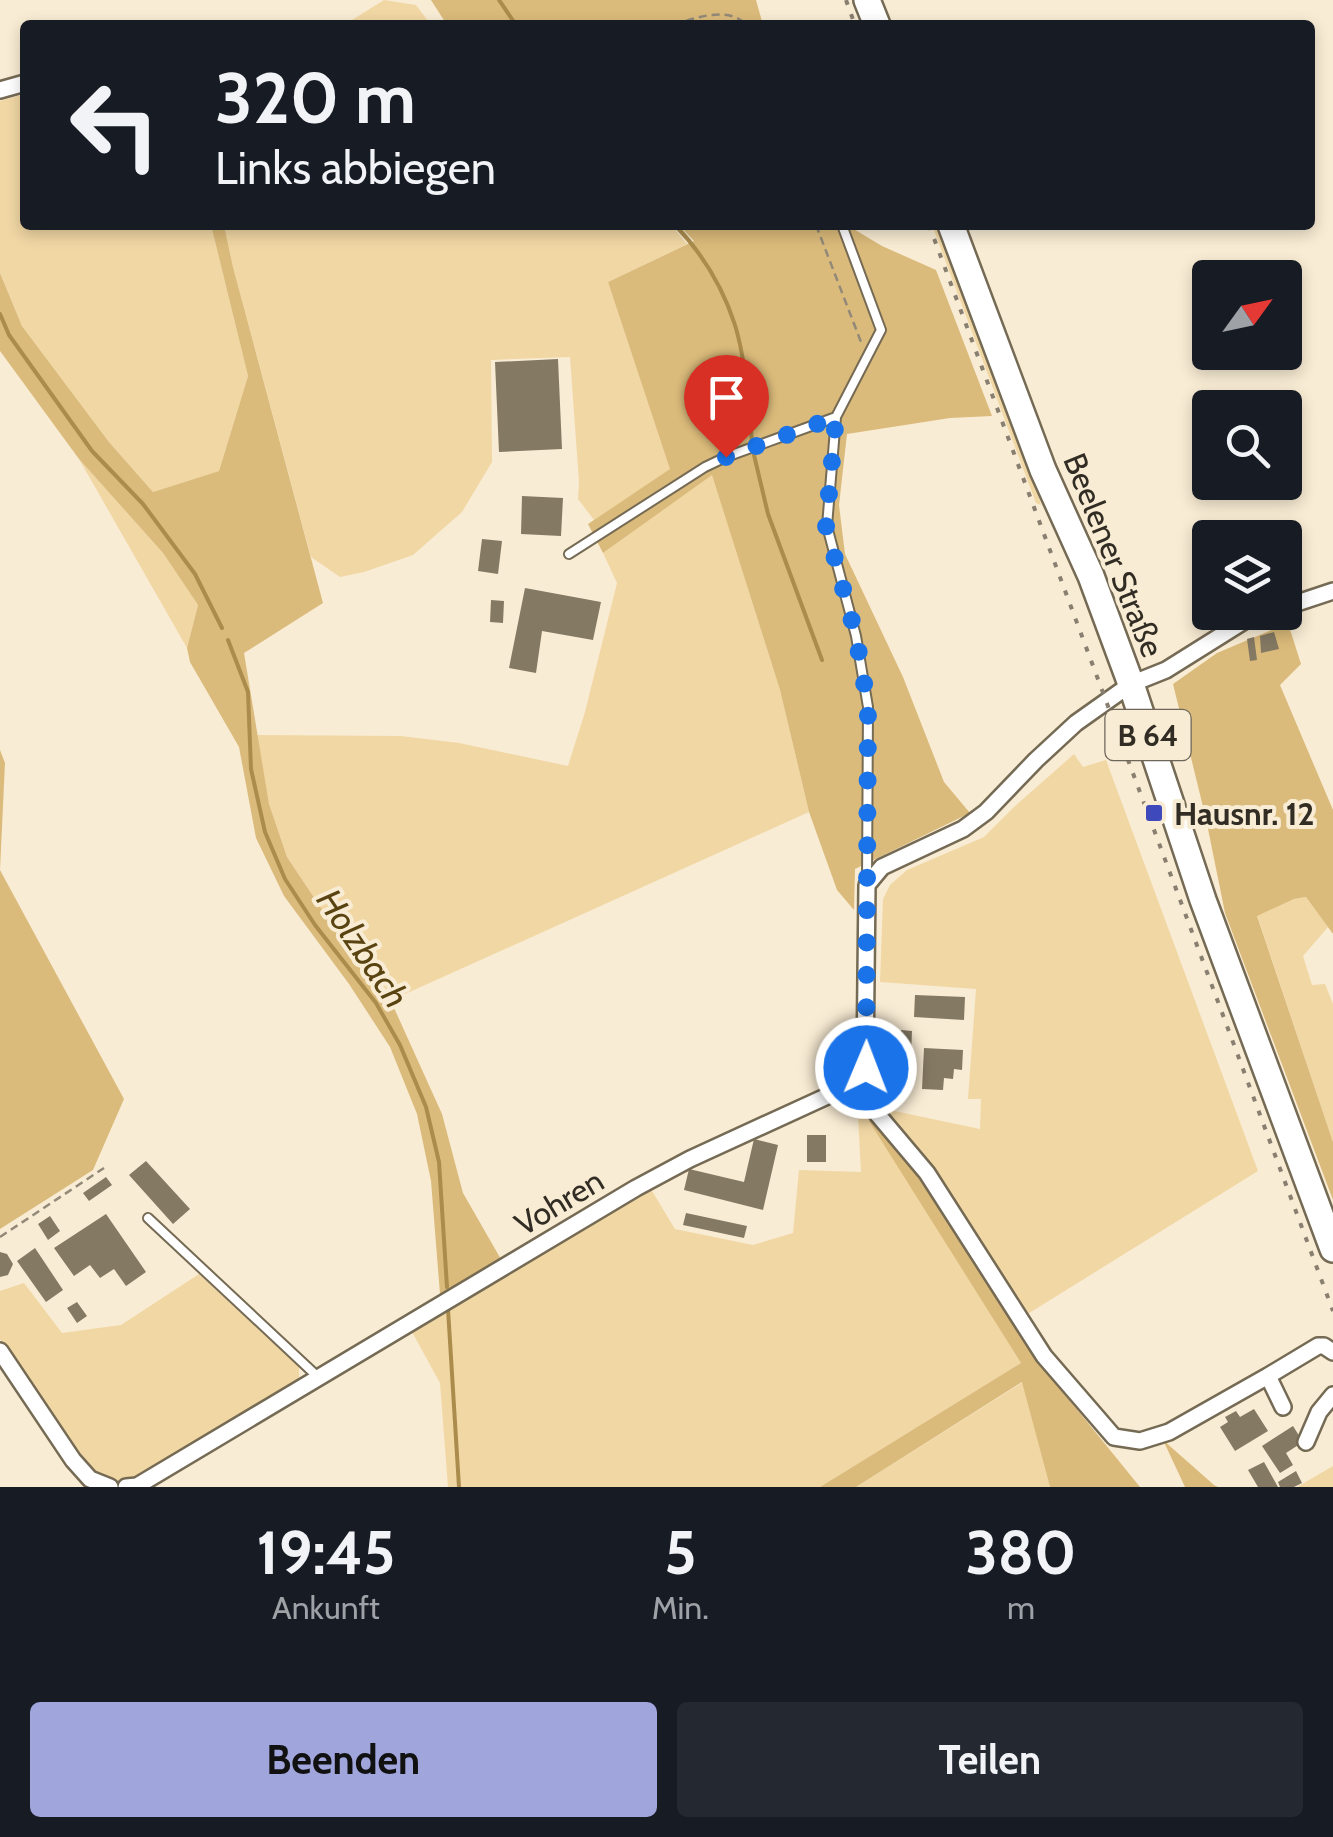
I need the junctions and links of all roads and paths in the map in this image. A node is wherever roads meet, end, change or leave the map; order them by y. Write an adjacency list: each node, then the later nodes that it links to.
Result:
1 (693, 20): 2 (path)
2 (742, 20)
3 (818, 230): 6 (path)
4 (844, 230): 6 (lane)
5 (953, 230): 12 (main road, Beelener Straße / B 64)
6 (867, 357): 7 (lane)
7 (836, 417): 8 (lane); 13 (lane)
8 (570, 554)
9 (1333, 591): 10 (street)
10 (1302, 601)
11 (1230, 630): 12 (street)
12 (1131, 684): 14 (street); 20 (main road, Beelener Straße / B 64)
13 (867, 854): 14 (lane); 15 (lane)
14 (882, 867): 15 (street)
15 (867, 884): 16 (street)
16 (858, 1082): 23 (street); 24 (street, Vohren)
17 (104, 1168): 19 (path)
18 (148, 1218): 24 (lane)
19 (0, 1237)
20 (1333, 1249)
21 (0, 1352): 28 (street)
22 (1333, 1352): 23 (street)
23 (1268, 1376): 26 (street)
24 (318, 1377): 29 (street, Vohren)
25 (1333, 1395): 27 (street)
26 (1284, 1406)
27 (1306, 1442)
28 (110, 1487)
29 (126, 1487)

